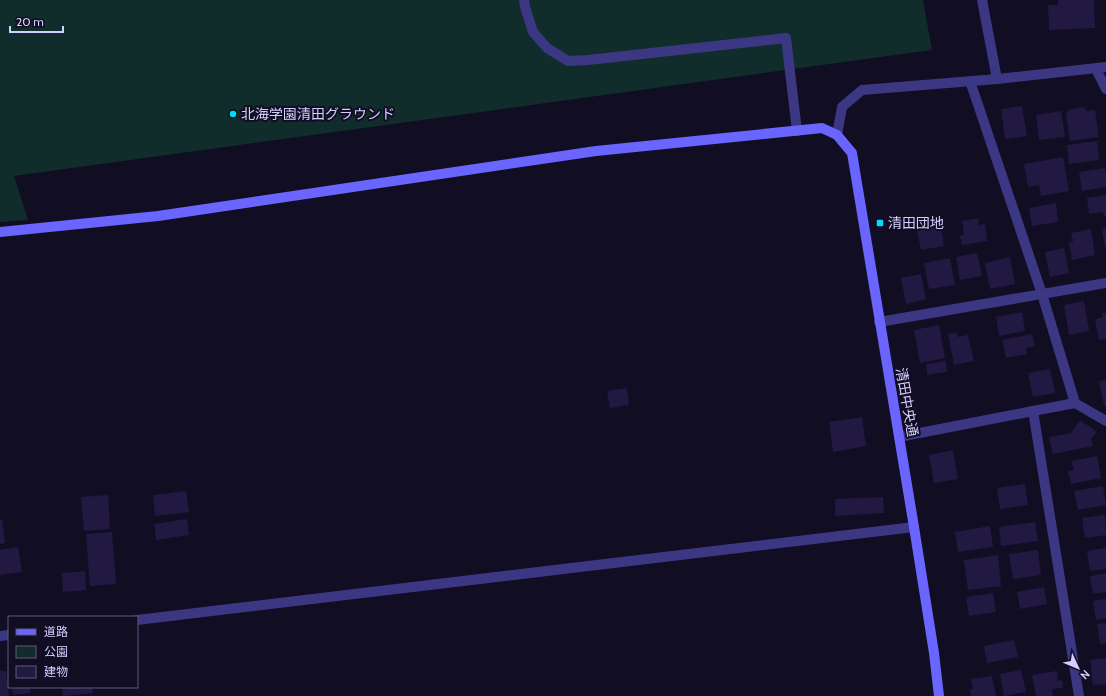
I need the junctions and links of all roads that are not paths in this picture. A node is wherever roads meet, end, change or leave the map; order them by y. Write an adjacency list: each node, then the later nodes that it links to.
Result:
1 (524, 0): 7 (street)
2 (982, 0): 4 (street)
3 (1101, 68): 4 (street); 6 (street)
4 (997, 80): 5 (street)
5 (970, 81): 8 (street); 11 (street)
6 (1106, 89)
7 (797, 131): 8 (street, 清田中央通); 9 (street)
8 (837, 135): 12 (street, 清田中央通)
9 (0, 232)
10 (1106, 283): 11 (street)
11 (1042, 294): 12 (street); 13 (street)
12 (879, 322): 16 (street, 清田中央通)
13 (1075, 404): 14 (street); 15 (street)
14 (1033, 411): 16 (street); 20 (street)
15 (1106, 421)
16 (899, 437): 17 (street, 清田中央通)
17 (914, 527): 18 (street); 19 (street, 清田中央通)
18 (138, 620)
19 (939, 696)
20 (1079, 696)

